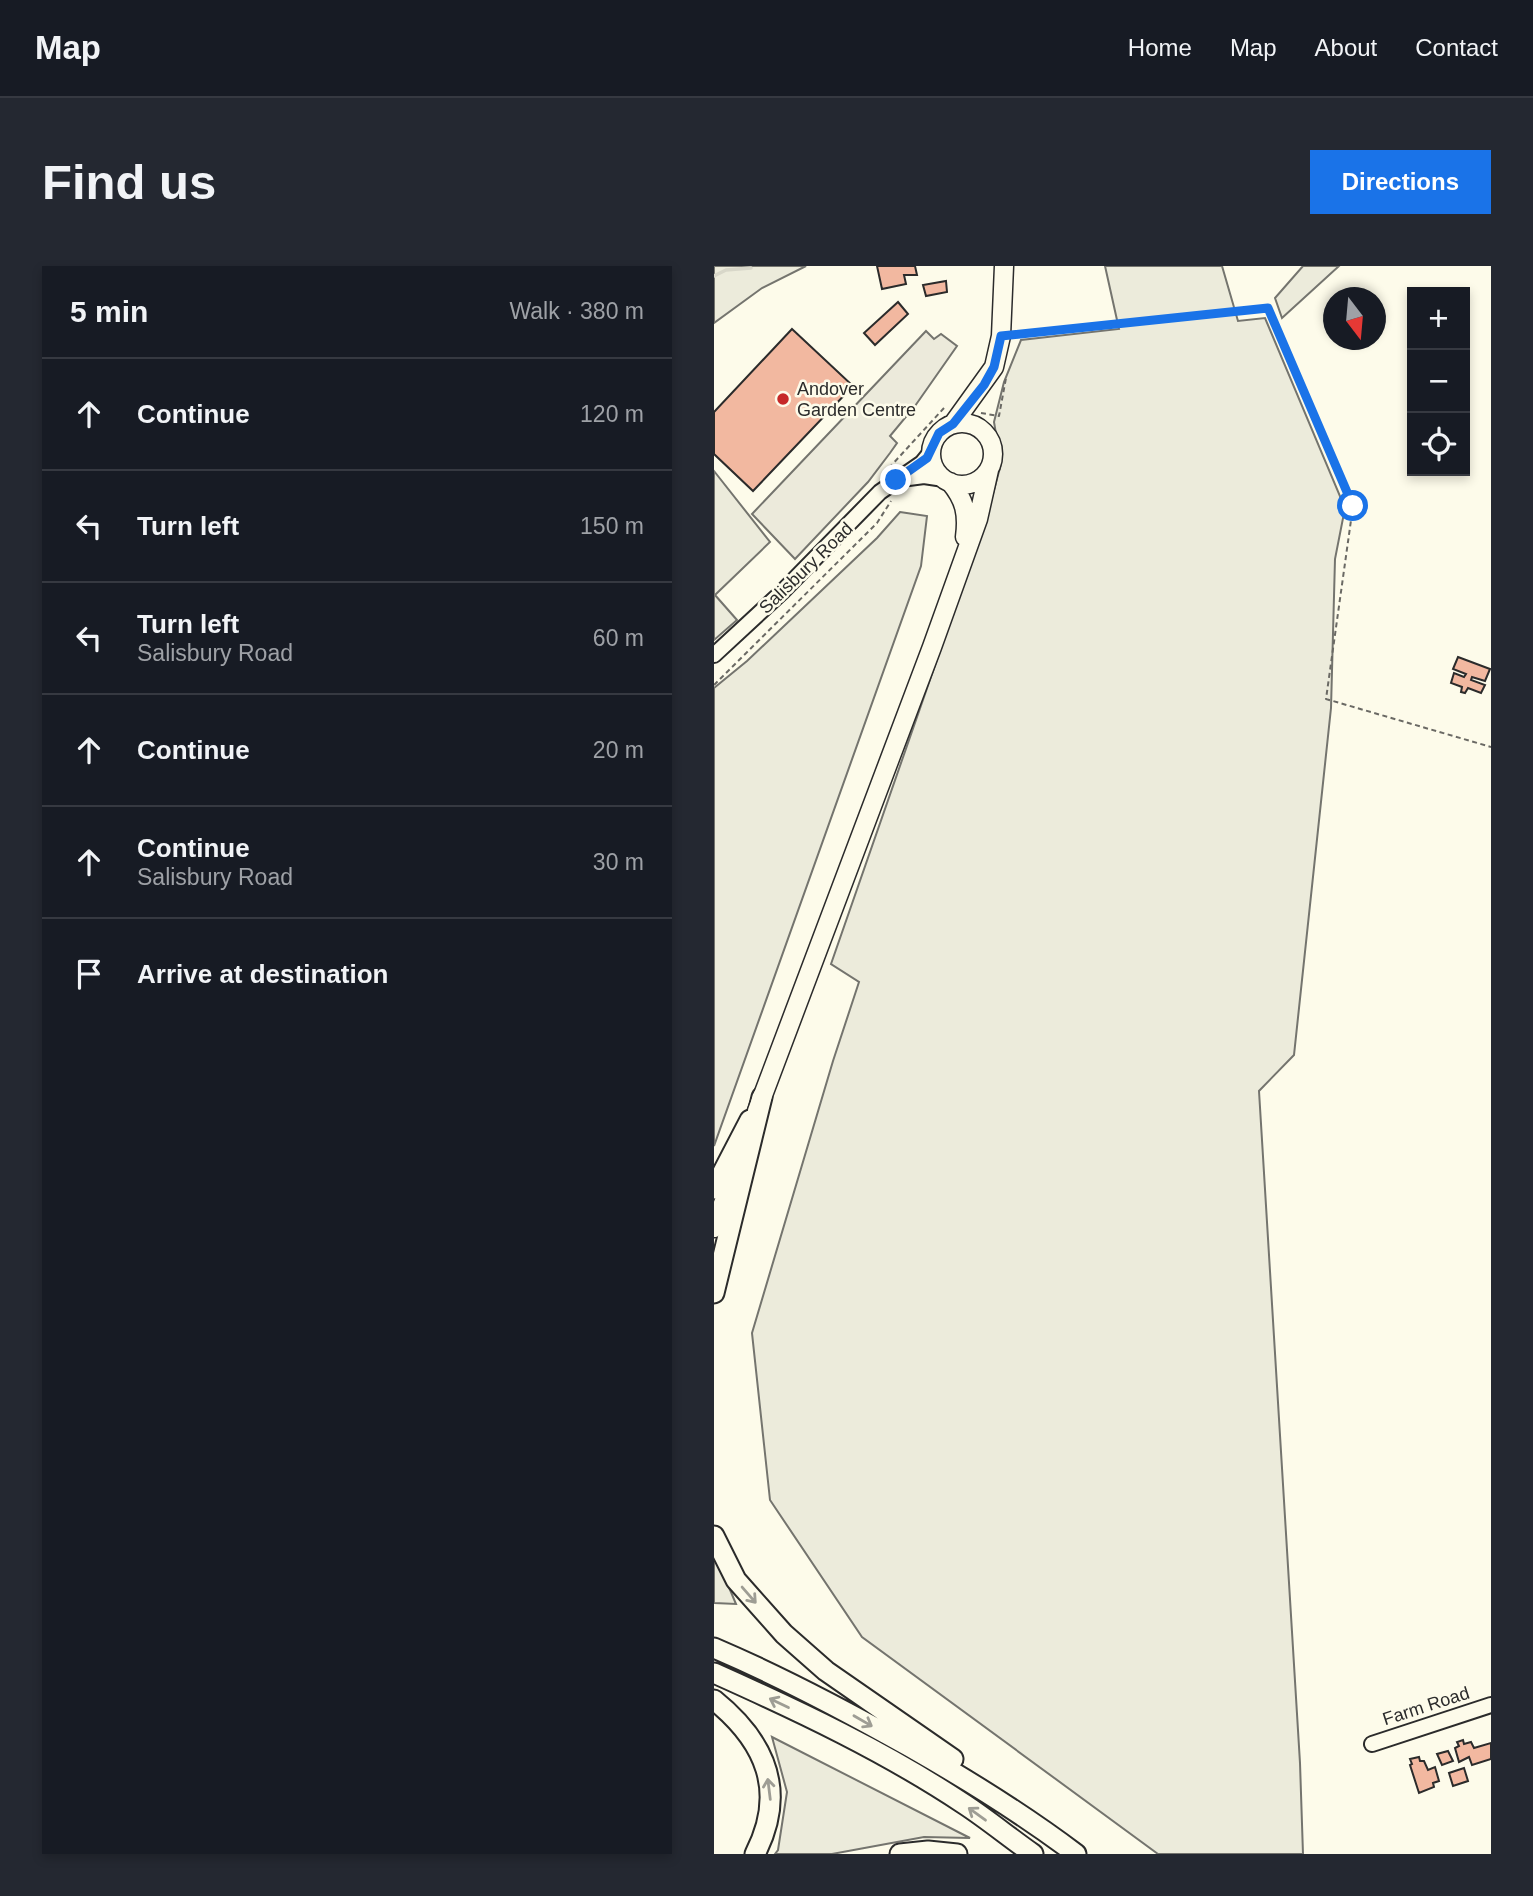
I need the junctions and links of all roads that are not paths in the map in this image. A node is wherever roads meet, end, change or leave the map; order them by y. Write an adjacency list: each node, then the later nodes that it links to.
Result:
1 (1004, 266): 2 (main road)
2 (984, 385): 3 (main road); 4 (main road)
3 (953, 424): 4 (main road); 5 (main road)
4 (986, 434): 6 (main road)
5 (931, 452): 7 (main road); 8 (street, Salisbury Road)
6 (989, 470): 7 (main road); 9 (main road)
7 (947, 481): 8 (street); 9 (main road)
8 (892, 482): 10 (street, Salisbury Road)
9 (962, 561): 11 (main road)
10 (714, 655)
11 (762, 1097): 12 (highway); 13 (main road); 14 (highway)
12 (714, 1189)
13 (714, 1228)
14 (714, 1293)
15 (714, 1536): 21 (highway, one-way to 21)
16 (714, 1648): 21 (highway, one-way to 21)
17 (714, 1672): 25 (highway, one-way to 17)
18 (714, 1700): 22 (highway, one-way to 18)
19 (1491, 1705): 20 (street, Farm Road)
20 (1372, 1744)
21 (984, 1789): 26 (highway)
22 (755, 1854)
23 (900, 1854): 24 (highway)
24 (957, 1854)
25 (1033, 1854)
26 (1076, 1854)

